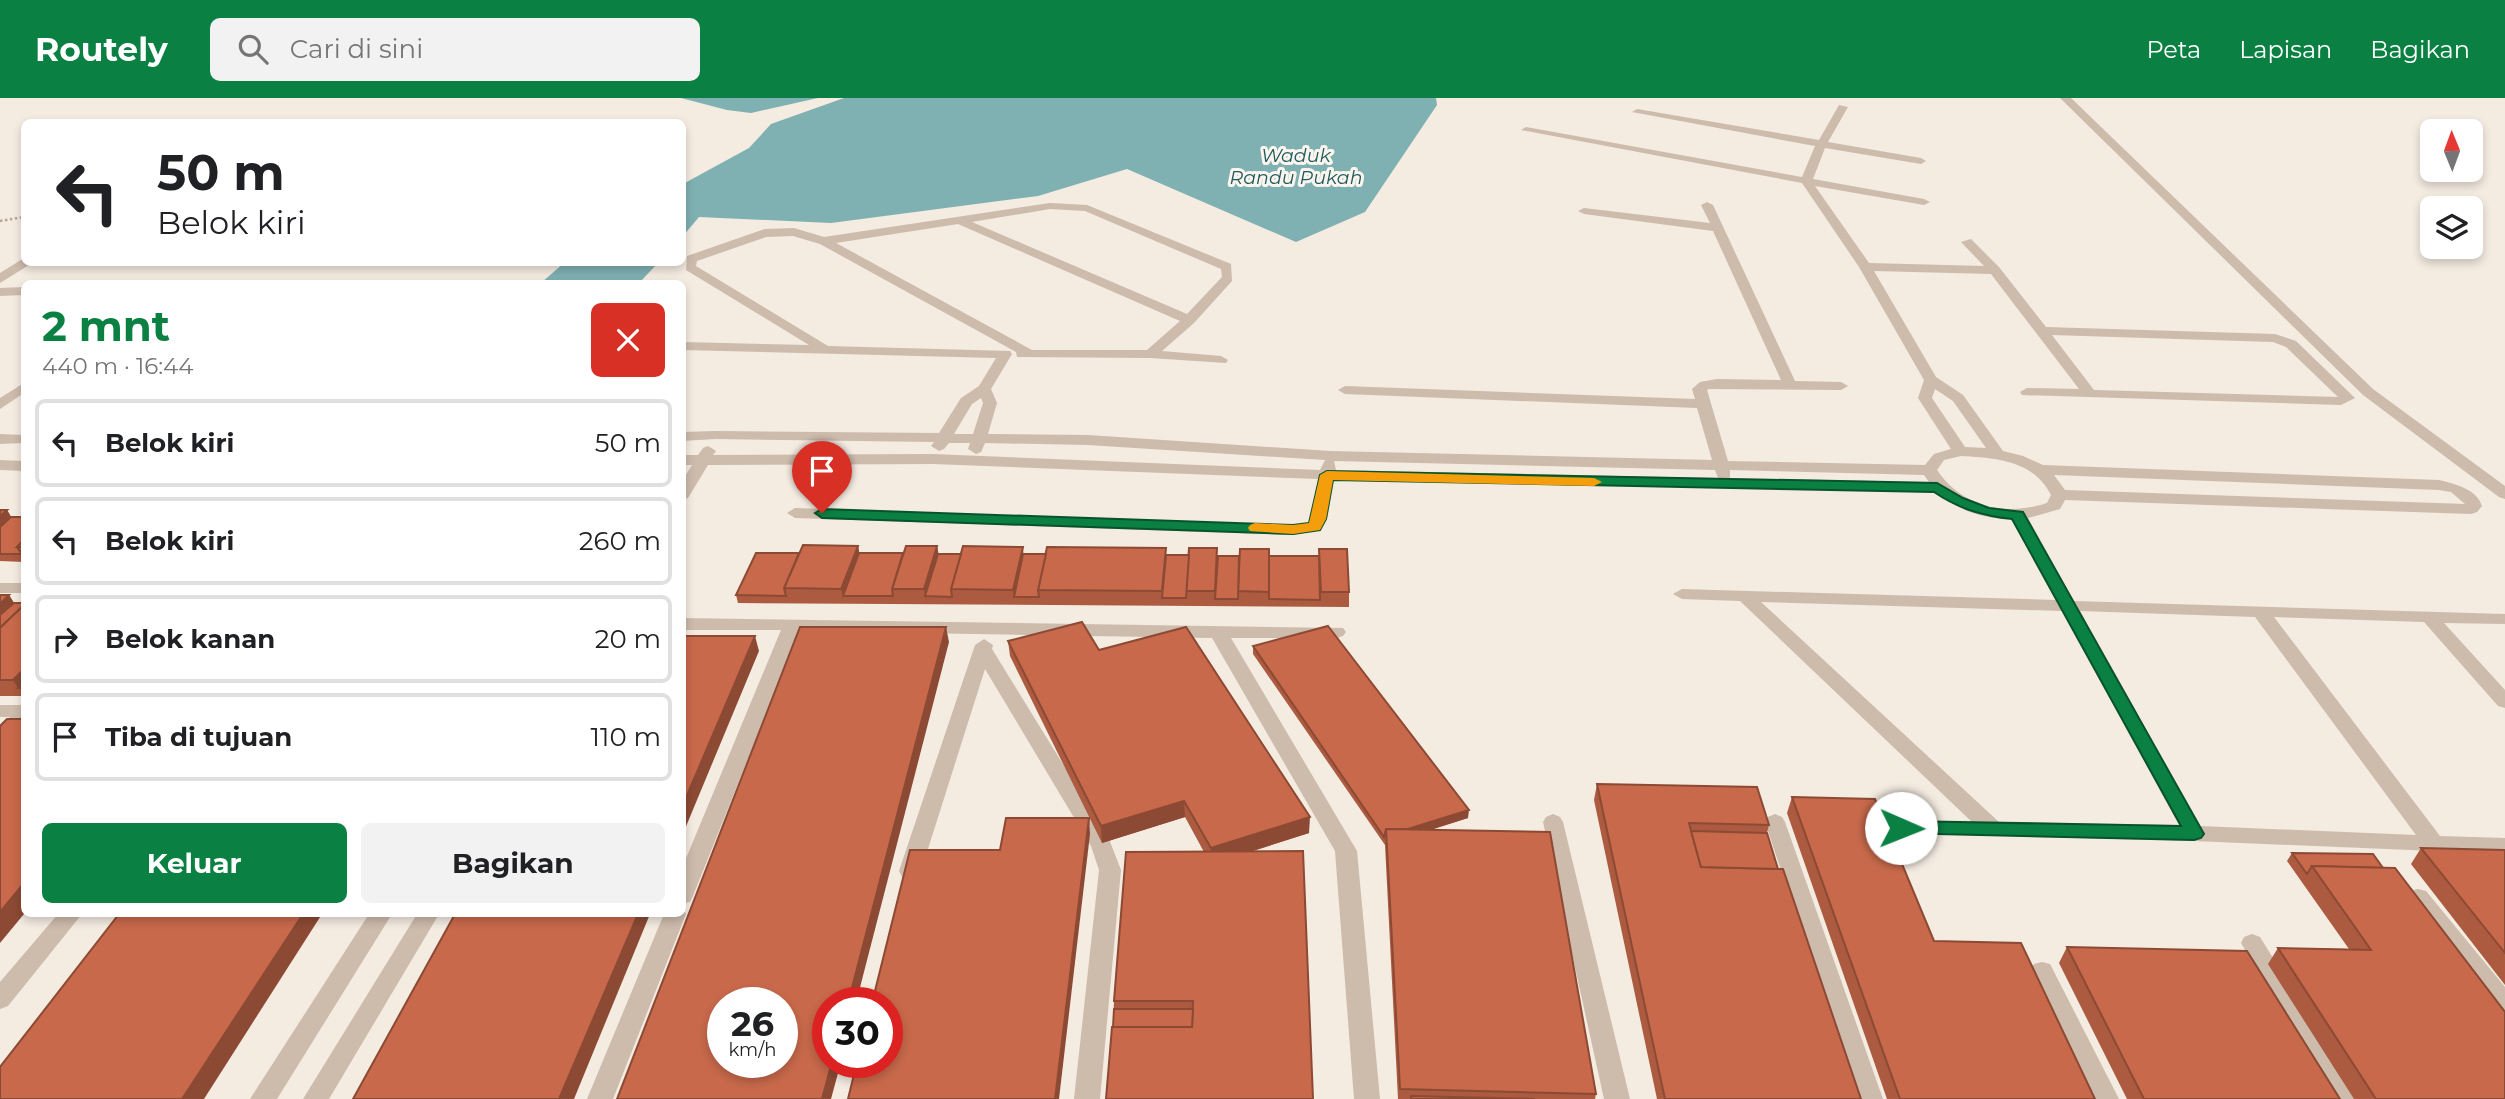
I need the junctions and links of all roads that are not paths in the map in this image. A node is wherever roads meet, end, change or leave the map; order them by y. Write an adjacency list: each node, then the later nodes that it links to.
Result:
1 (2065, 98): 61 (street)
2 (1843, 107): 5 (street)
3 (1637, 112): 5 (street)
4 (1526, 130): 7 (street)
5 (1821, 145): 6 (street); 7 (street)
6 (1921, 161)
7 (1806, 181): 8 (street); 16 (street)
8 (1924, 202)
9 (1707, 205): 12 (street)
10 (1584, 212): 12 (street)
11 (959, 220): 13 (street); 21 (street); 21 (street)
12 (1718, 228): 30 (street)
13 (824, 241): 24 (street); 27 (street)
14 (1967, 242): 17 (street)
15 (21, 265): 18 (street)
16 (1865, 267): 17 (street); 29 (street)
17 (1995, 270): 22 (street)
18 (0, 279)
19 (21, 291): 20 (street)
20 (0, 292)
21 (1189, 320): 26 (street)
22 (2041, 331): 36 (street); 36 (street)
23 (686, 346): 24 (street)
24 (823, 348): 25 (street)
25 (1005, 354): 27 (street); 33 (street)
26 (1150, 354): 27 (street); 28 (street)
27 (1031, 355)
28 (1222, 360)
29 (1931, 380): 45 (street); 46 (street)
30 (1790, 385): 31 (street); 37 (street)
31 (1841, 386)
32 (21, 389): 38 (street)
33 (985, 389): 41 (street); 42 (street)
34 (1345, 390): 37 (street)
35 (2027, 393): 36 (street)
36 (2090, 394)
37 (1703, 404): 52 (street)
38 (0, 405)
39 (716, 435): 40 (street); 41 (street); 48 (street)
40 (686, 437)
41 (943, 437): 42 (street); 49 (street)
42 (980, 438): 47 (street); 51 (street)
43 (0, 439): 44 (street)
44 (21, 439)
45 (1960, 451): 46 (street); 55 (street)
46 (1996, 453): 56 (street)
47 (1330, 456): 52 (street); 57 (street)
48 (704, 459): 49 (street); 50 (street); 59 (street)
49 (933, 459): 51 (street)
50 (686, 460)
51 (972, 460): 57 (street)
52 (1720, 464): 55 (street); 58 (street)
53 (0, 465): 54 (street)
54 (21, 466)
55 (1929, 470): 60 (street)
56 (2041, 470): 62 (street); 62 (street)
57 (1327, 475): 58 (street); 63 (street)
58 (1727, 485): 60 (street)
59 (686, 488)
60 (1937, 488): 64 (street)
61 (2505, 494)
62 (2059, 495): 64 (street)
63 (795, 513)
64 (2018, 515): 69 (street)
65 (0, 588): 66 (street)
66 (21, 588)
67 (1682, 594): 68 (street)
68 (1745, 596): 69 (street); 87 (street)
69 (2068, 604): 70 (street); 88 (street)
70 (2260, 611): 71 (street); 89 (street)
71 (2428, 616): 72 (street); 79 (street)
72 (2505, 619)
73 (686, 624): 74 (street)
74 (793, 624): 75 (street); 91 (street)
75 (986, 628): 77 (street); 78 (street)
76 (1337, 632): 77 (street)
77 (1219, 634): 106 (street)
78 (983, 650): 92 (street); 105 (street)
79 (2505, 702)
80 (0, 711): 81 (street)
81 (21, 713)
82 (21, 716): 83 (street)
83 (0, 739)
84 (1553, 822): 107 (street)
85 (1775, 822): 108 (street)
86 (1901, 828): 87 (street)
87 (1994, 830): 88 (street)
88 (2194, 834): 89 (street)
89 (2435, 844): 90 (street)
90 (2505, 846)
91 (686, 886)
92 (905, 890)
93 (2418, 897): 101 (street)
94 (68, 917): 100 (street)
95 (379, 917): 102 (street)
96 (426, 917): 103 (street)
97 (675, 917): 104 (street)
98 (2252, 943): 110 (street)
99 (2042, 971): 109 (street)
100 (0, 999)
101 (2505, 1004)
102 (263, 1099)
103 (316, 1099)
104 (600, 1099)
105 (1087, 1099)
106 (1367, 1099)
107 (1617, 1099)
108 (1870, 1099)
109 (2106, 1099)
110 (2347, 1099)

